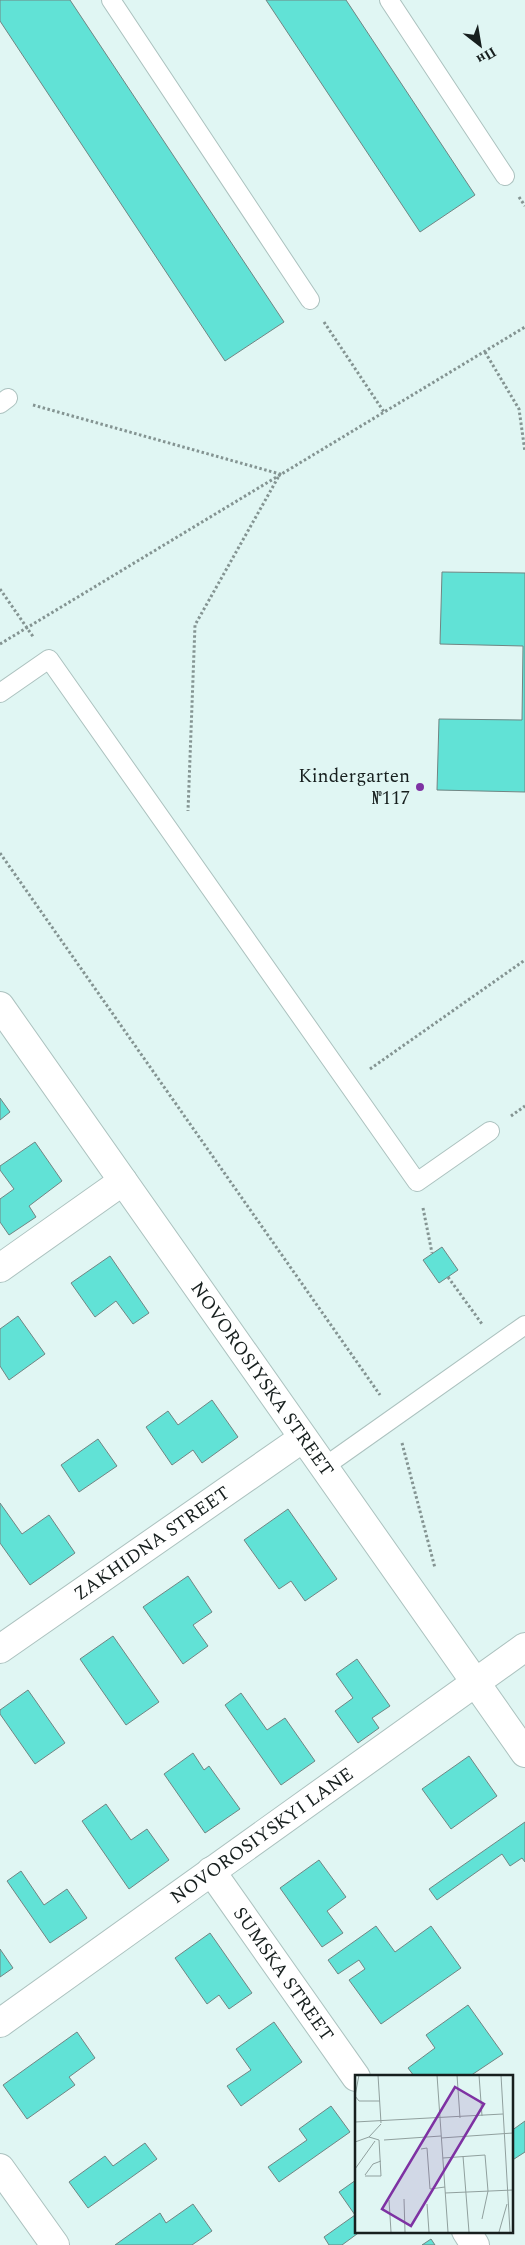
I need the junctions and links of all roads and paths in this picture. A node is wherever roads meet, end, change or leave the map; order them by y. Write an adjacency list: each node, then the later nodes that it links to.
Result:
1 (111, 0): 4 (lane)
2 (389, 0): 3 (lane)
3 (505, 176)
4 (310, 300): 8 (path)
5 (525, 327): 6 (path)
6 (484, 352): 8 (path); 9 (path)
7 (4, 401): 10 (path)
8 (384, 412): 10 (path)
9 (525, 452)
10 (280, 474): 12 (path); 17 (path)
11 (0, 589): 12 (path)
12 (27, 627): 13 (path); 14 (path)
13 (0, 644)
14 (49, 659): 15 (lane); 17 (lane)
15 (0, 693)
16 (0, 854): 29 (path)
17 (187, 854): 20 (lane)
18 (525, 960): 20 (path)
19 (0, 1006): 22 (street, NOVOROSIYSKA STREET)
20 (348, 1085): 23 (lane)
21 (490, 1131): 23 (lane)
22 (123, 1181): 25 (street); 30 (street, NOVOROSIYSKA STREET)
23 (417, 1182): 24 (path)
24 (432, 1253)
25 (0, 1268)
26 (448, 1277): 28 (path)
27 (525, 1325): 28 (lane)
28 (496, 1345): 29 (lane)
29 (395, 1416): 31 (lane); 32 (path)
30 (303, 1438): 31 (street, NOVOROSIYSKA STREET); 34 (street, ZAKHIDNA STREET)
31 (324, 1466): 35 (street, NOVOROSIYSKA STREET)
32 (437, 1575)
33 (525, 1647): 35 (street, NOVOROSIYSKYI LANE)
34 (0, 1649)
35 (475, 1682): 36 (street, NOVOROSIYSKA STREET); 37 (street, NOVOROSIYSKYI LANE)
36 (525, 1753)
37 (211, 1871): 38 (street, NOVOROSIYSKYI LANE); 39 (street, SUMSKA STREET)
38 (0, 2023)
39 (355, 2076)
40 (0, 2168): 42 (street)
41 (467, 2232): 43 (street)
42 (55, 2245)
43 (475, 2245)

